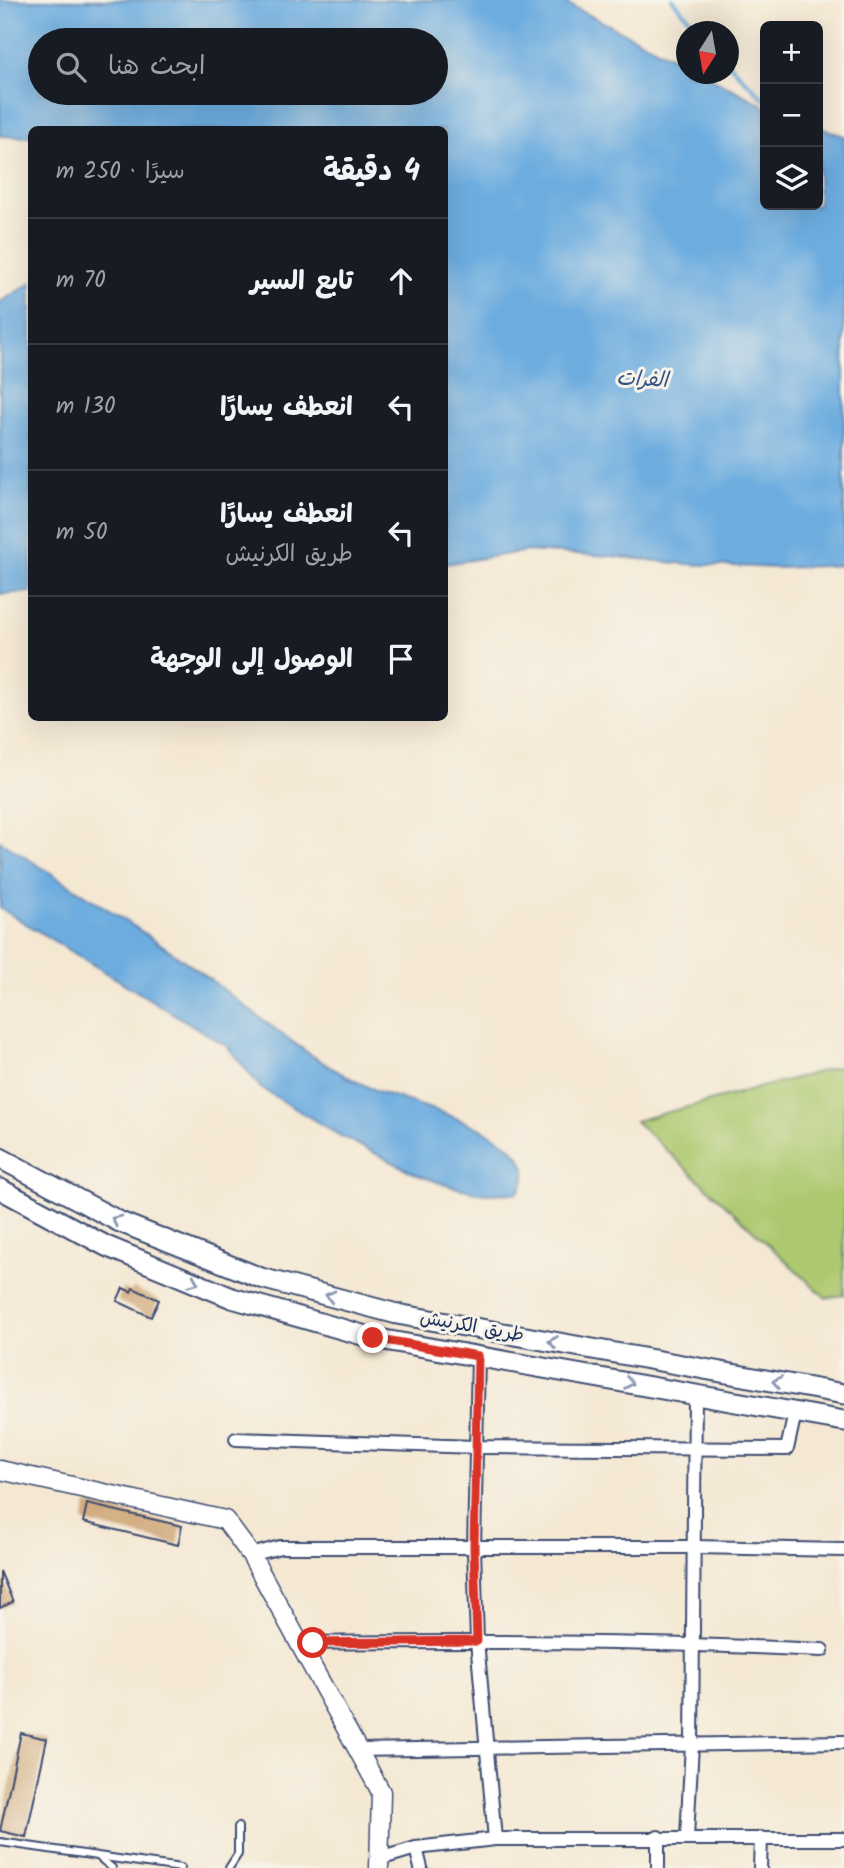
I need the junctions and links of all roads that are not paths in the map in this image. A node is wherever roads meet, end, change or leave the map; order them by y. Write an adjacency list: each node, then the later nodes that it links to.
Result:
1 (0, 1158): 4 (main road, طريق الكرنيش, one-way to 1)
2 (0, 1189): 3 (main road, طريق الكرنيش, one-way to 3)
3 (478, 1356): 5 (main road, طريق الكرنيش, one-way to 5); 9 (street)
4 (844, 1394)
5 (695, 1395): 6 (main road, طريق الكرنيش); 10 (street)
6 (795, 1413): 7 (main road, طريق الكرنيش); 10 (street)
7 (844, 1421)
8 (236, 1439): 9 (street)
9 (476, 1447): 10 (street); 13 (street)
10 (695, 1449): 12 (street)
11 (0, 1470): 15 (street)
12 (694, 1547): 13 (street); 14 (street); 18 (street)
13 (474, 1548): 15 (street); 16 (street)
14 (844, 1550)
15 (251, 1555): 17 (street)
16 (477, 1641): 17 (street); 18 (street); 22 (street)
17 (299, 1643): 23 (street)
18 (693, 1643): 19 (street); 21 (street)
19 (822, 1650)
20 (844, 1742): 21 (street)
21 (692, 1744): 22 (street); 26 (street)
22 (486, 1748): 23 (street); 28 (street)
23 (358, 1750): 33 (street)
24 (238, 1827): 36 (lane)
25 (658, 1837): 26 (street); 28 (street); 38 (street)
26 (687, 1837): 27 (street)
27 (761, 1838): 29 (street); 39 (street)
28 (495, 1839): 31 (street)
29 (844, 1839)
30 (0, 1842): 32 (lane)
31 (416, 1848): 33 (street); 37 (street)
32 (99, 1856): 34 (lane); 35 (lane)
33 (379, 1863)
34 (112, 1868)
35 (181, 1868)
36 (229, 1868)
37 (421, 1868)
38 (658, 1868)
39 (760, 1868)

